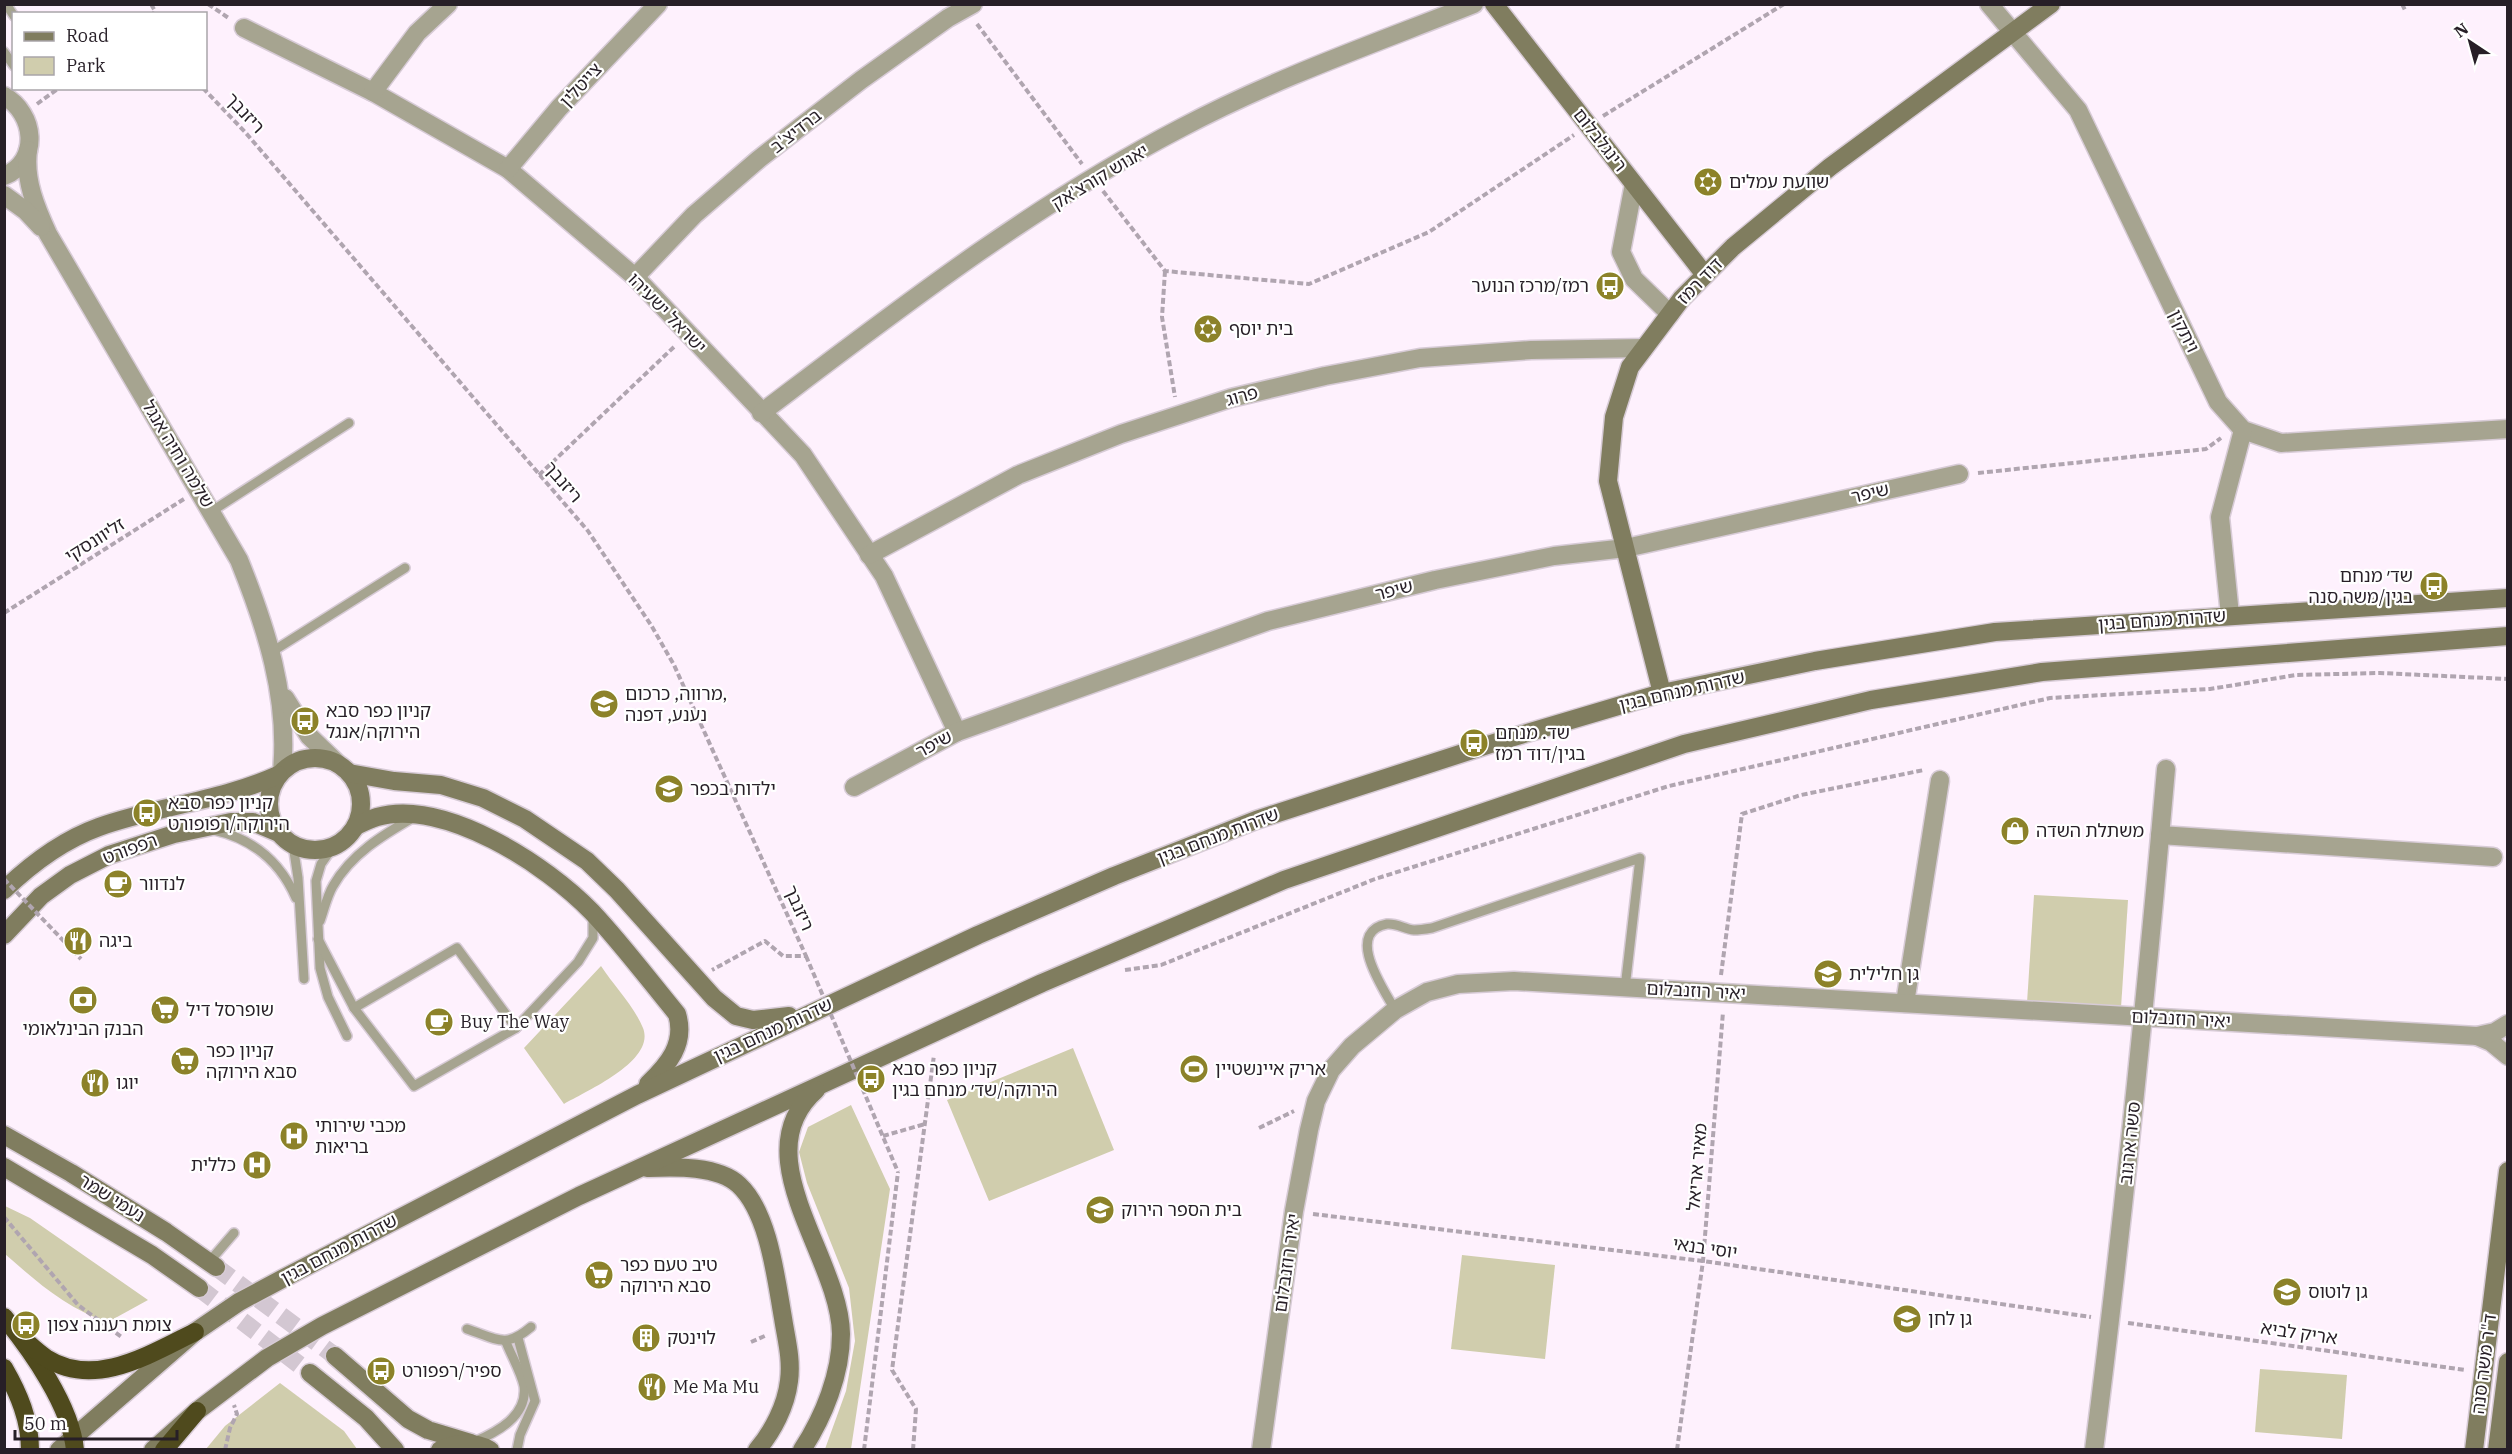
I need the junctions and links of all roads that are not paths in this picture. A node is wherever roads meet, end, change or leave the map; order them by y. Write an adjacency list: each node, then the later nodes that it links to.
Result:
1 (448, 4): 10 (street)
2 (658, 4): 13 (street, צייטלין)
3 (1474, 4): 22 (street, יאנוש קורצ'אק)
4 (1494, 4): 15 (main road, רינגלבלום)
5 (1989, 4): 9 (street, ויתקין)
6 (2051, 4): 9 (main road, דוד רמז)
7 (969, 7): 19 (street, ברדיצ'ב)
8 (244, 28): 10 (street, ישראל ישעיהו)
9 (2012, 33): 18 (main road, דוד רמז); 24 (street, ויתקין)
10 (373, 92): 13 (street, ישראל ישעיהו)
11 (4, 96): 12 (street, שלמה וחיה אנגל)
12 (28, 150): 14 (street); 17 (street, שלמה וחיה אנגל)
13 (508, 169): 19 (street, ישראל ישעיהו)
14 (4, 176)
15 (1634, 184): 18 (main road, רינגלבלום); 20 (street)
16 (4, 195): 17 (street, שלמה וחיה אנגל)
17 (48, 234): 27 (street, שלמה וחיה אנגל)
18 (1705, 275): 20 (main road, דוד רמז)
19 (635, 277): 22 (street, ישראל ישעיהו)
20 (1670, 314): 21 (main road, דוד רמז)
21 (1644, 348): 28 (main road, דוד רמז); 29 (street, פרוג)
22 (761, 413): 29 (street, ישראל ישעיהו)
23 (349, 423): 27 (lane)
24 (2241, 428): 25 (street, ויתקין); 32 (street)
25 (2508, 429)
26 (1959, 474): 28 (street, שיפר)
27 (212, 511): 34 (street, שלמה וחיה אנגל)
28 (1626, 548): 36 (main road, דוד רמז); 37 (street, שיפר)
29 (869, 555): 37 (street, ישראל ישעיהו)
30 (405, 568): 34 (lane)
31 (2508, 598): 32 (main road, שדרות מנחם בגין)
32 (2230, 615): 36 (main road, שדרות מנחם בגין)
33 (2508, 636): 68 (main road)
34 (270, 653): 35 (street, שלמה וחיה אנגל)
35 (279, 685): 38 (street, שלמה וחיה אנגל); 40 (street, שלמה וחיה אנגל)
36 (1662, 693): 61 (main road, שדרות מנחם בגין)
37 (957, 732): 42 (street, שיפר)
38 (343, 768): 40 (main road); 44 (main road); 61 (main road)
39 (2166, 769): 46 (street, סשה ארגוב)
40 (280, 773): 47 (main road); 50 (main road, רפפורט)
41 (1935, 774): 58 (street)
42 (854, 788)
43 (415, 816): 44 (main road); 52 (main road); 53 (lane)
44 (356, 826): 48 (main road)
45 (203, 828): 47 (main road, רפפורט); 51 (lane); 54 (main road, רפפורט)
46 (2160, 835): 49 (street); 62 (street, סשה ארגוב)
47 (286, 839): 48 (main road); 51 (lane)
48 (333, 847): 53 (lane)
49 (2493, 857)
50 (4, 890)
51 (299, 905): 56 (lane)
52 (592, 912): 64 (lane); 69 (main road)
53 (318, 926): 55 (lane)
54 (4, 934)
55 (318, 939): 59 (lane); 65 (lane)
56 (304, 979)
57 (1625, 987): 58 (street, יאיר רוזנבלום); 60 (street, יאיר רוזנבלום); 60 (lane)
58 (1905, 1003): 62 (street, יאיר רוזנבלום)
59 (354, 1008): 64 (lane); 64 (lane)
60 (1395, 1010): 101 (street, יאיר רוזנבלום)
61 (812, 1011): 69 (main road, שדרות מנחם בגין)
62 (2144, 1017): 66 (street, יאיר רוזנבלום); 102 (street, סשה ארגוב)
63 (2508, 1023): 66 (street, יאיר רוזנבלום)
64 (516, 1028)
65 (347, 1036)
66 (2477, 1036): 67 (street, יאיר רוזנבלום)
67 (2508, 1056)
68 (824, 1082): 72 (main road); 100 (main road)
69 (637, 1095): 80 (main road, שדרות מנחם בגין)
70 (4, 1135): 75 (main road, נעמי שמר)
71 (4, 1167): 76 (main road, נעמי שמר)
72 (639, 1168): 88 (main road); 99 (main road)
73 (2508, 1171): 103 (main road, ד"ר משה סנה)
74 (234, 1233): 75 (lane)
75 (212, 1265)
76 (199, 1288)
77 (4, 1317): 81 (highway)
78 (531, 1327): 82 (lane)
79 (467, 1329): 83 (lane)
80 (195, 1332): 81 (highway); 89 (main road, שדרות מנחם בגין)
81 (21, 1337): 89 (highway)
82 (518, 1338): 83 (lane); 98 (lane)
83 (506, 1342): 90 (lane)
84 (335, 1356): 90 (main road)
85 (2508, 1362): 104 (main road, ד"ר משה סנה)
86 (4, 1368): 91 (highway)
87 (310, 1373): 95 (main road)
88 (196, 1411): 93 (main road); 94 (highway)
89 (74, 1443): 92 (main road, שדרות מנחם בגין)
90 (471, 1443): 96 (main road); 97 (main road)
91 (30, 1449)
92 (58, 1449)
93 (153, 1449)
94 (164, 1449)
95 (395, 1449)
96 (440, 1449)
97 (490, 1449)
98 (517, 1449)
99 (757, 1449)
100 (802, 1449)
101 (1261, 1449)
102 (2094, 1449)
103 (2474, 1449)
104 (2497, 1449)

